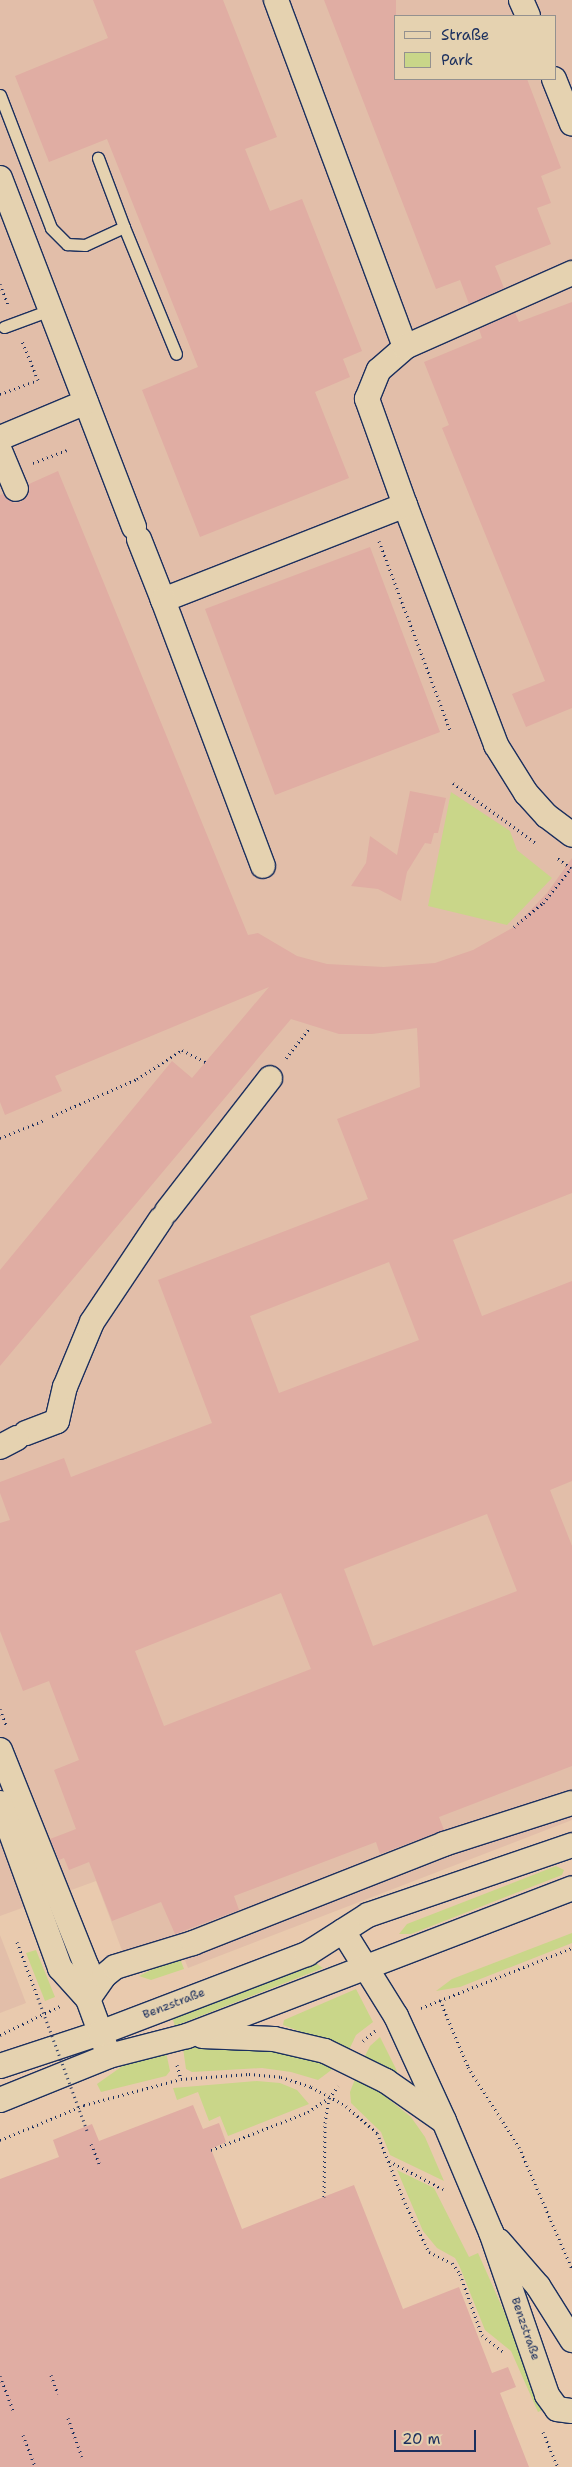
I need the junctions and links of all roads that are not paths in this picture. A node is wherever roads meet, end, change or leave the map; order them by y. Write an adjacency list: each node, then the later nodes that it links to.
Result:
1 (276, 0): 13 (street)
2 (522, 0): 3 (street)
3 (528, 15)
4 (554, 80): 6 (street)
5 (0, 95): 9 (lane)
6 (572, 124)
7 (98, 158): 9 (lane)
8 (0, 178): 11 (street)
9 (124, 227): 14 (lane)
10 (572, 273): 13 (street)
11 (50, 310): 12 (lane); 15 (street)
12 (10, 325)
13 (405, 346): 19 (street)
14 (176, 354)
15 (86, 402): 16 (street); 20 (street)
16 (0, 438)
17 (0, 451): 18 (street)
18 (16, 489)
19 (405, 506): 20 (street); 21 (street)
20 (163, 600): 22 (street)
21 (572, 835)
22 (263, 866)
23 (270, 1078): 24 (street)
24 (14, 1439)
25 (0, 1750): 30 (street)
26 (0, 1803): 30 (street)
27 (572, 1803): 33 (street)
28 (572, 1845): 31 (street, Benzstraße)
29 (572, 1888): 32 (street)
30 (54, 1905): 33 (street); 33 (street)
31 (343, 1931): 32 (street, Benzstraße); 34 (street, Benzstraße)
32 (367, 1968): 35 (street); 39 (street, Benzstraße)
33 (88, 1999): 34 (street)
34 (100, 2032): 36 (street); 37 (street, Benzstraße)
35 (187, 2036): 36 (street); 39 (street)
36 (109, 2056): 38 (street)
37 (0, 2066)
38 (0, 2100)
39 (444, 2121): 40 (street, Benzstraße)
40 (491, 2232): 41 (street, Benzstraße); 42 (street, Benzstraße)
41 (572, 2340)
42 (572, 2411)

